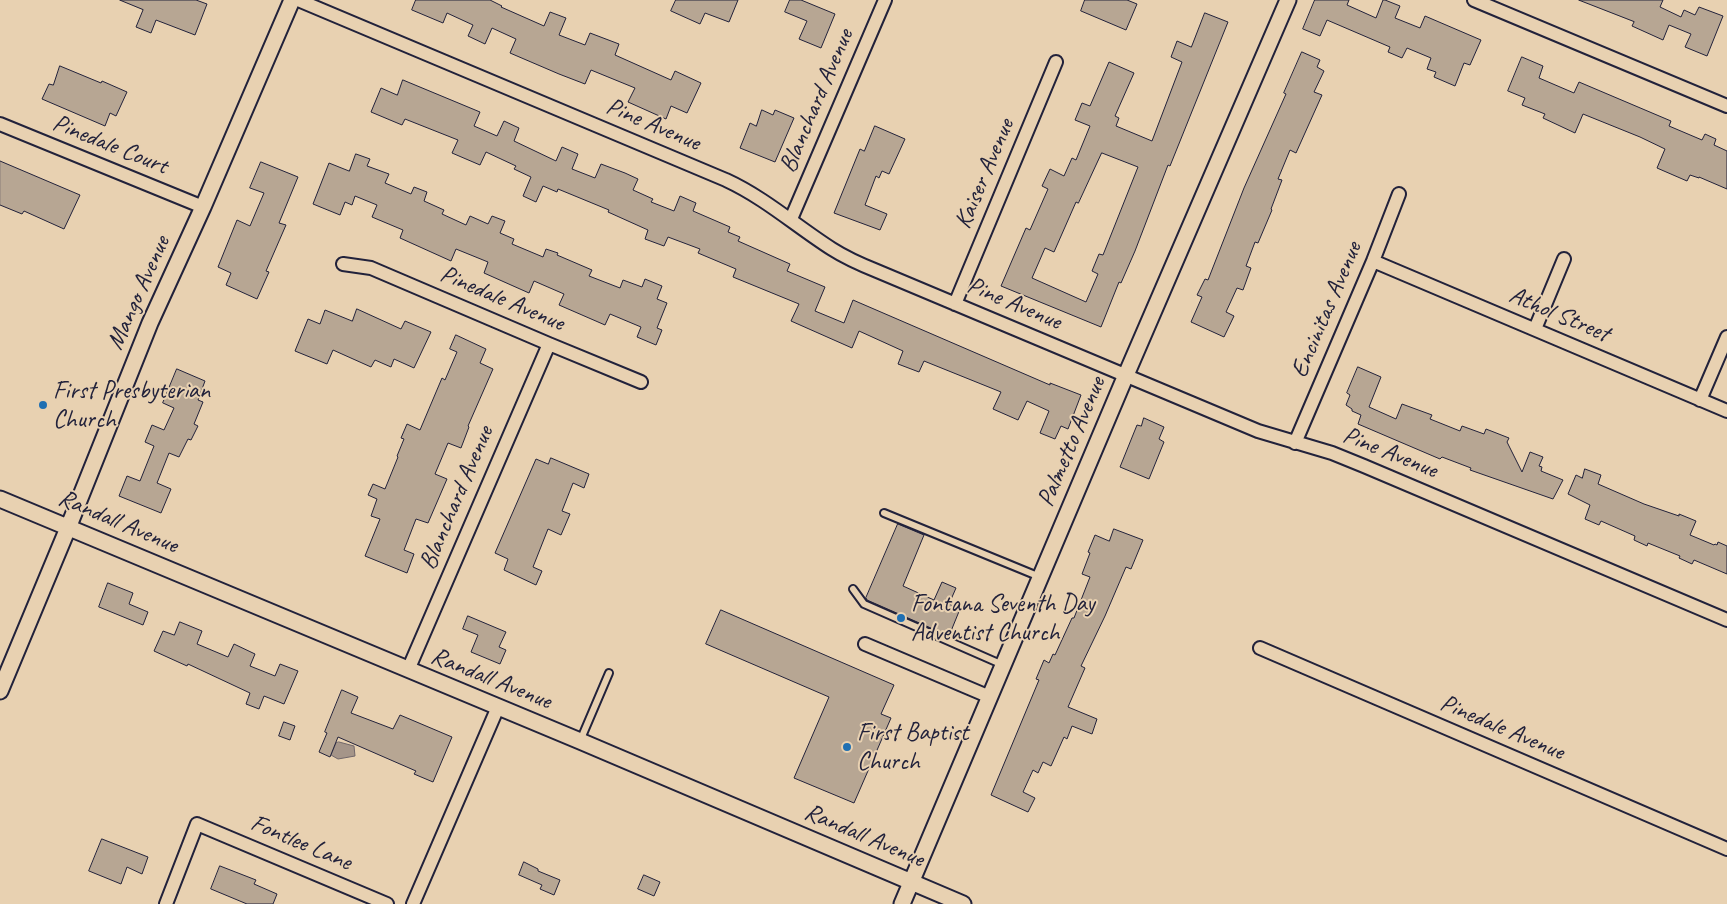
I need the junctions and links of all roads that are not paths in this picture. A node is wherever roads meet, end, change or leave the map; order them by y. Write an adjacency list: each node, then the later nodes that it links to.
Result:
1 (292, 0): 10 (street, Mango Avenue)
2 (298, 0): 11 (street, Pine Avenue)
3 (885, 0): 11 (street, Blanchard Avenue)
4 (1288, 0): 19 (street, Palmetto Avenue)
5 (1474, 0): 7 (street)
6 (1056, 62): 15 (street, Kaiser Avenue)
7 (1727, 106)
8 (0, 124): 10 (street, Pinedale Court)
9 (1399, 194): 13 (street, Encinitas Avenue)
10 (203, 208): 26 (street, Mango Avenue)
11 (790, 219): 15 (street, Pine Avenue)
12 (1564, 259): 16 (street)
13 (1373, 261): 16 (street, Athol Street); 23 (street, Encinitas Avenue)
14 (343, 264): 18 (street, Pinedale Avenue)
15 (955, 304): 19 (street, Pine Avenue)
16 (1535, 329): 21 (street, Athol Street)
17 (1727, 337): 21 (street)
18 (549, 344): 20 (street, Pinedale Avenue); 33 (street, Blanchard Avenue)
19 (1126, 375): 23 (street, Pine Avenue); 27 (street, Palmetto Avenue)
20 (641, 382)
21 (1700, 400): 22 (street, Athol Street)
22 (1727, 411)
23 (1295, 443): 29 (street, Pine Avenue)
24 (0, 499): 26 (street, Randall Avenue)
25 (884, 513): 27 (lane)
26 (68, 528): 33 (street, Randall Avenue); 35 (street, Mango Avenue)
27 (1040, 577): 32 (street, Palmetto Avenue)
28 (853, 589): 32 (lane)
29 (1727, 620)
30 (865, 644): 36 (street)
31 (1260, 648): 39 (street, Pinedale Avenue)
32 (1003, 665): 36 (street, Palmetto Avenue)
33 (408, 670): 37 (street, Randall Avenue)
34 (609, 673): 38 (lane)
35 (0, 691)
36 (990, 697): 40 (street, Palmetto Avenue)
37 (498, 707): 38 (street, Randall Avenue); 43 (street)
38 (580, 741): 40 (street, Randall Avenue)
39 (1727, 849)
40 (912, 882): 44 (street, Palmetto Avenue); 45 (street, Randall Avenue)
41 (166, 904): 42 (street, Fontlee Lane)
42 (387, 904)
43 (413, 904)
44 (902, 904)
45 (963, 904)

